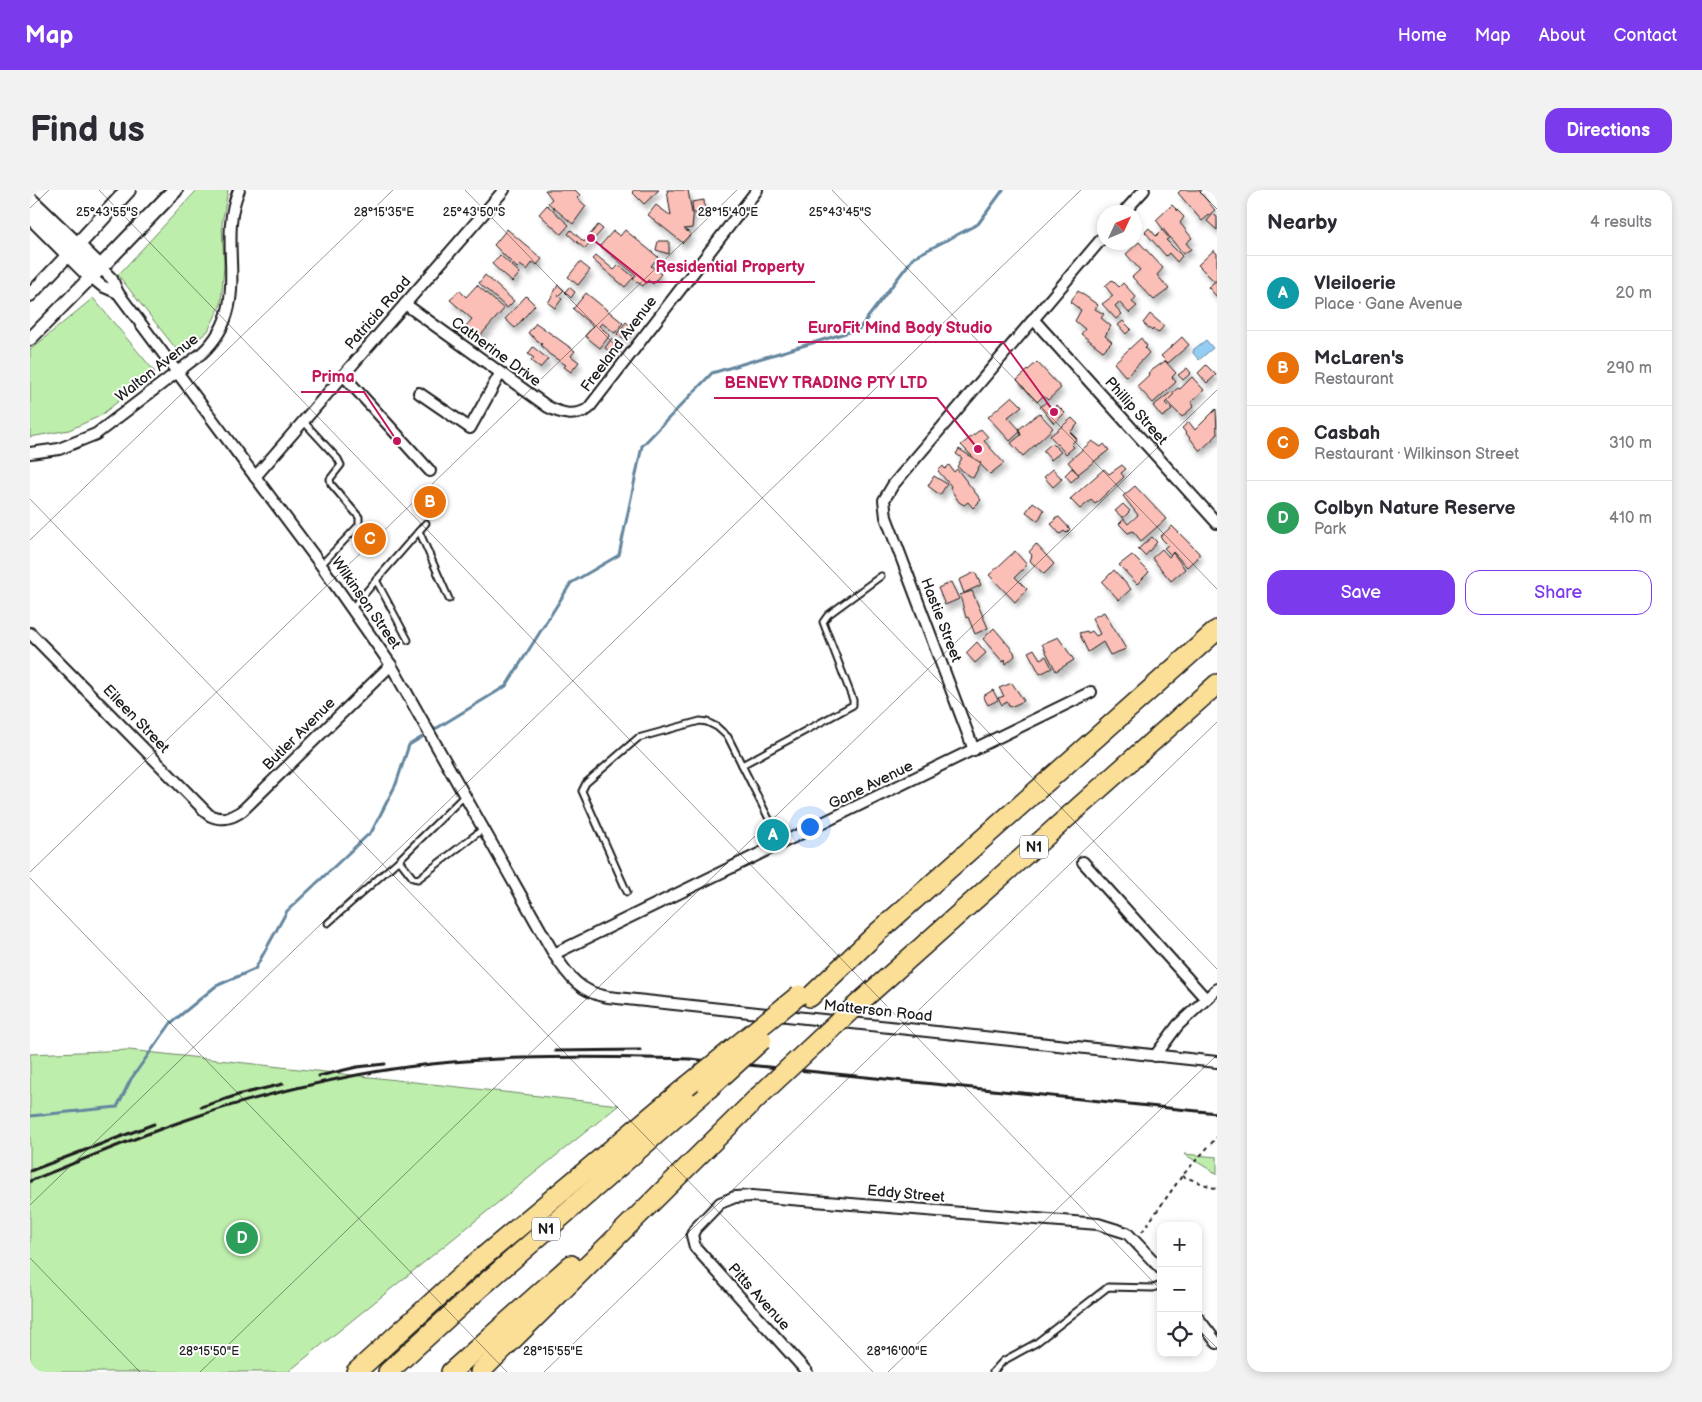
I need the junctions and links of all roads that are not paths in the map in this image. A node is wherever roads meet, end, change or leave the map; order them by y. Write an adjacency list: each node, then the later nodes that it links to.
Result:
1 (128, 190): 11 (main road)
2 (175, 190): 12 (main road)
3 (240, 190): 17 (street, Walton Avenue)
4 (504, 190): 14 (street, Patricia Road)
5 (757, 190): 21 (street, Freeland Avenue)
6 (1144, 190): 8 (street)
7 (30, 200): 11 (main road)
8 (1130, 205)
9 (30, 216): 11 (main road)
10 (1097, 244): 15 (street)
11 (73, 250): 12 (main road); 13 (street)
12 (96, 272): 16 (street); 17 (street, Wilkinson Street)
13 (30, 295)
14 (405, 304): 18 (street, Catherine Drive); 19 (street, Patricia Road)
15 (1033, 319): 27 (street, Phillip Street); 40 (street, Hastie Street)
16 (30, 339)
17 (176, 371): 23 (street, Walton Avenue); 25 (street, Wilkinson Street)
18 (500, 374): 20 (street); 21 (street, Catherine Drive)
19 (344, 376): 22 (street, Patricia Road); 24 (street)
20 (419, 393)
21 (573, 414)
22 (304, 422): 25 (street, Patricia Road); 29 (lane)
23 (30, 453)
24 (430, 471)
25 (255, 477): 29 (street, Wilkinson Street)
26 (426, 523): 28 (lane)
27 (1217, 523)
28 (419, 532): 31 (lane); 32 (lane)
29 (321, 566): 33 (street, Wilkinson Street)
30 (880, 576): 41 (lane)
31 (376, 580): 33 (lane); 36 (lane)
32 (448, 599)
33 (352, 608): 37 (street, Wilkinson Street)
34 (1217, 630): 52 (highway, N1)
35 (30, 633): 43 (street, Eileen Street)
36 (408, 640)
37 (391, 665): 42 (street, Wilkinson Street); 43 (street, Butler Avenue)
38 (1217, 684): 56 (highway, N1, bridge)
39 (1091, 692): 40 (street, Gane Avenue)
40 (974, 750): 50 (street, Gane Avenue)
41 (742, 765): 44 (lane); 48 (lane)
42 (464, 796): 45 (street, Wilkinson Street); 46 (lane)
43 (224, 818)
44 (774, 829)
45 (483, 830): 46 (lane); 50 (street, Wilkinson Street)
46 (399, 860): 49 (lane)
47 (1083, 862): 53 (street)
48 (628, 892)
49 (328, 923)
50 (554, 954): 54 (street, Matterson Road)
51 (1217, 989): 53 (street)
52 (804, 996): 62 (highway, bridge); 63 (highway, N1, bridge)
53 (1206, 999): 54 (street)
54 (1155, 1056): 55 (street, Matterson Road)
55 (1217, 1062)
56 (727, 1126): 64 (highway, N1); 65 (highway)
57 (692, 1240): 58 (street, Eddy Street); 66 (street, Pitts Avenue)
58 (1159, 1267)
59 (1157, 1287): 67 (lane)
60 (1202, 1323): 61 (street)
61 (1217, 1343)
62 (356, 1372)
63 (388, 1372)
64 (451, 1372)
65 (480, 1372)
66 (807, 1372)
67 (993, 1372)

